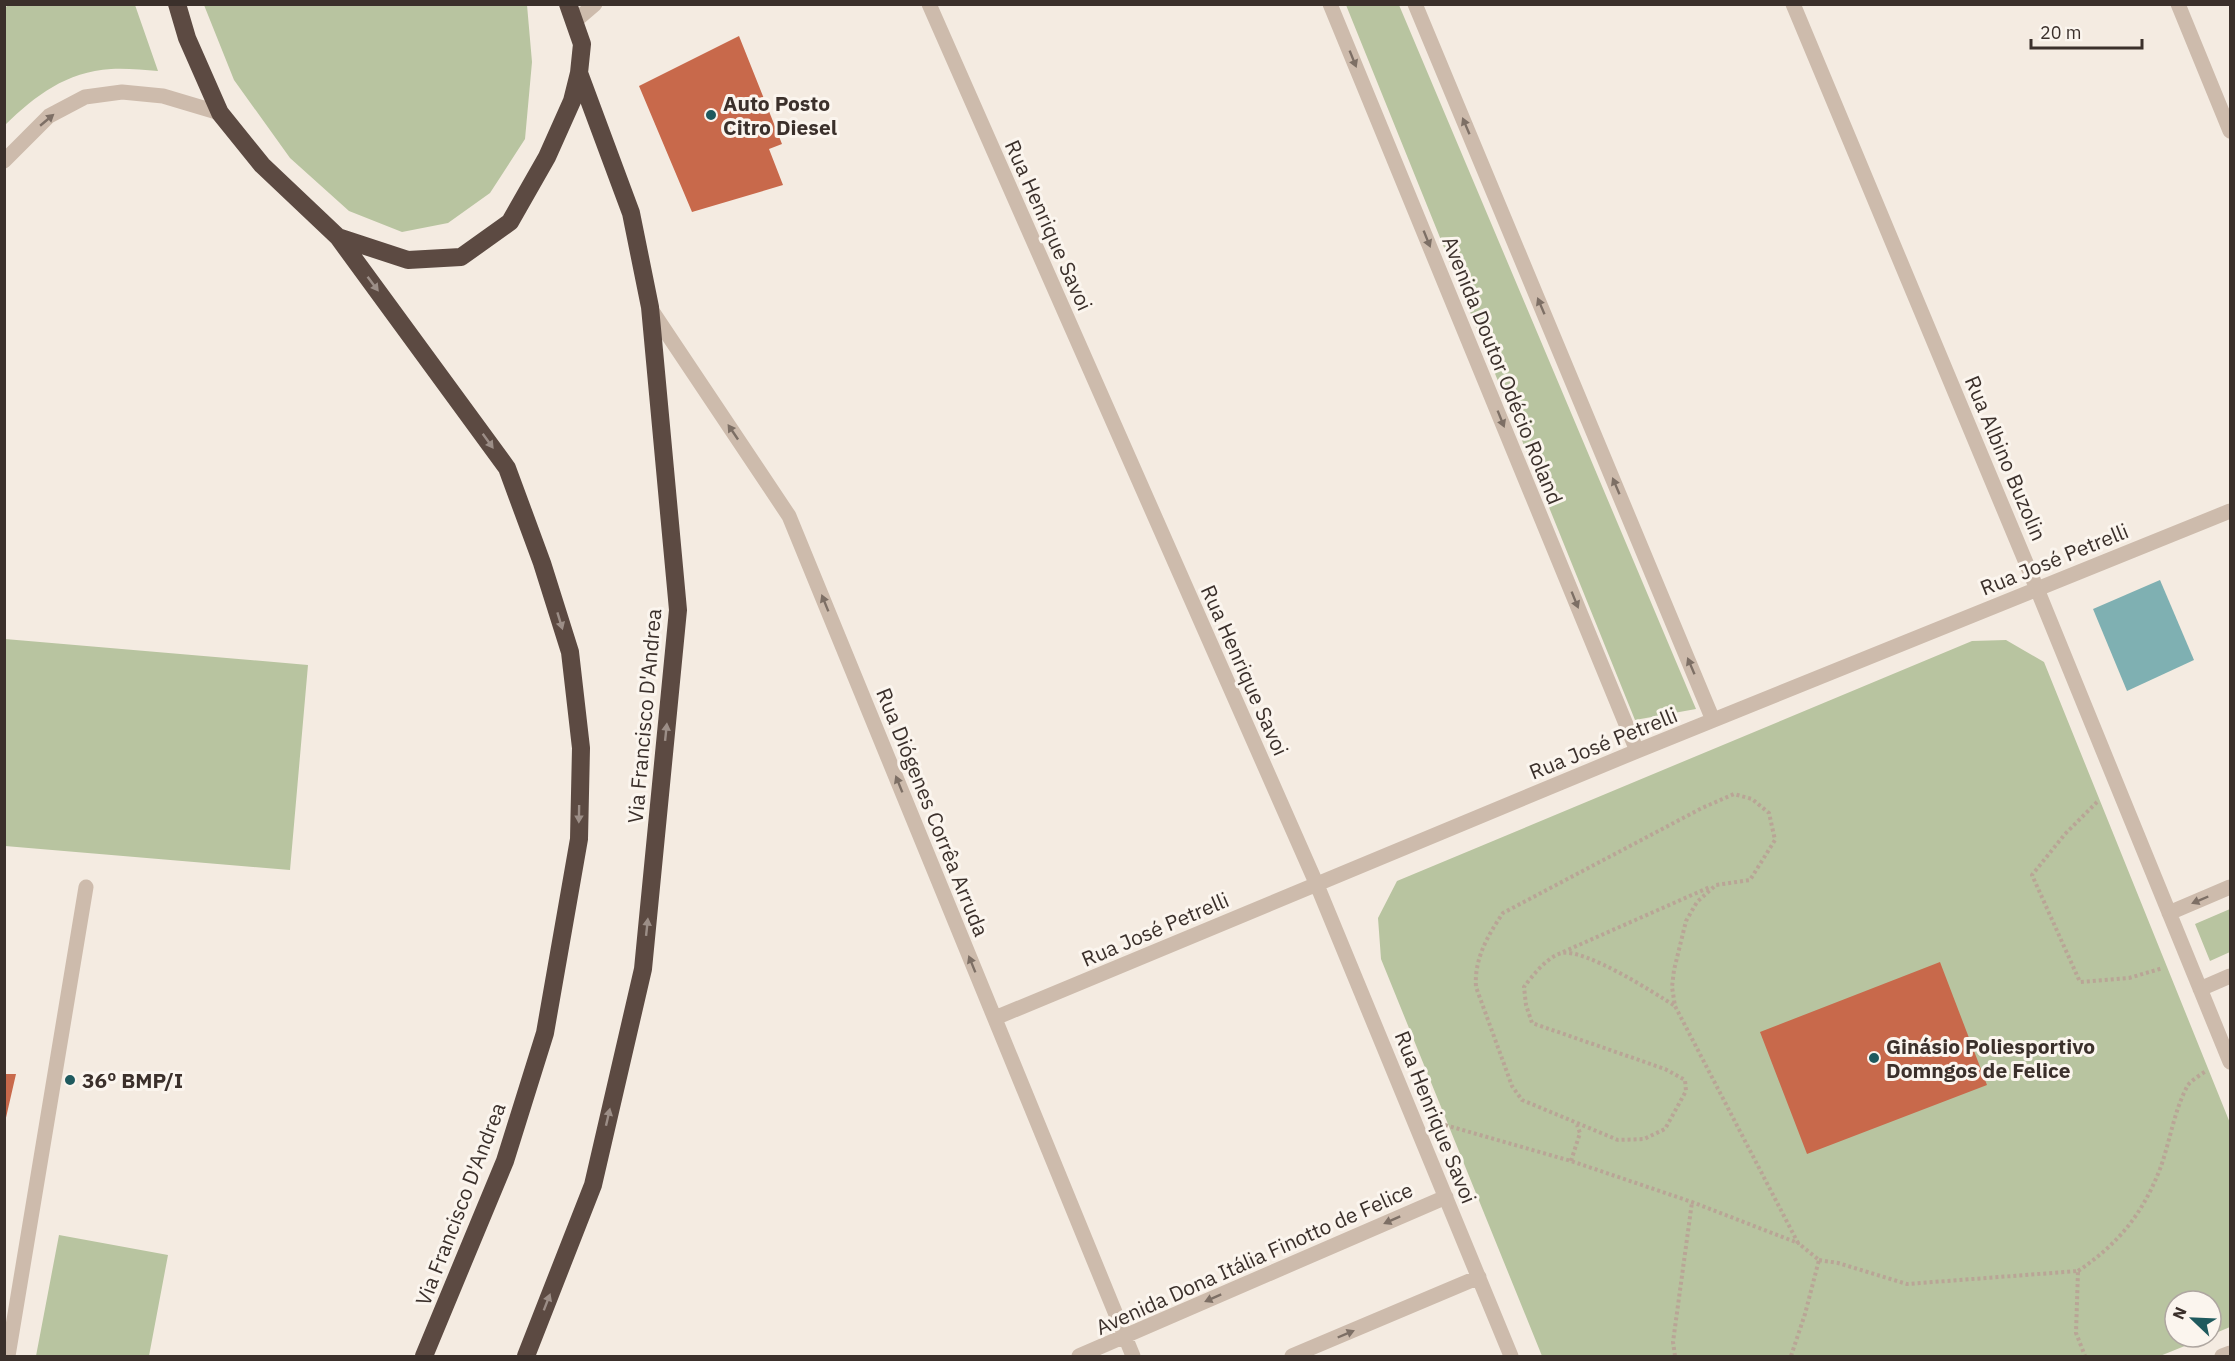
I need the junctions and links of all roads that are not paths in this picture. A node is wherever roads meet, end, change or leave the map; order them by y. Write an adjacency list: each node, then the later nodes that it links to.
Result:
1 (177, 4): 10 (highway, Via Francisco D'Andrea)
2 (595, 4): 8 (street)
3 (929, 4): 19 (street, Rua Henrique Savoi)
4 (1330, 4): 18 (street, Avenida Doutor Odécio Roland, one-way to 18)
5 (1415, 4): 17 (street, one-way to 5)
6 (1793, 4): 16 (street, Rua Albino Buzolin)
7 (2178, 4): 11 (street)
8 (571, 13): 9 (highway)
9 (579, 73): 13 (highway); 14 (highway, Via Francisco D'Andrea)
10 (220, 113): 12 (street, one-way to 10); 13 (highway, Via Francisco D'Andrea)
11 (2230, 131)
12 (4, 161)
13 (338, 237): 32 (highway, Via Francisco D'Andrea, one-way to 32)
14 (650, 307): 25 (street, Rua Diógenes Corrêa Arruda, one-way to 14); 33 (highway, Via Francisco D'Andrea, one-way to 14)
15 (2230, 511): 16 (street, Rua José Petrelli)
16 (2037, 589): 17 (street, Rua José Petrelli); 22 (street, Rua Albino Buzolin)
17 (1713, 720): 18 (street, Rua José Petrelli)
18 (1637, 751): 19 (street, Rua José Petrelli)
19 (1317, 885): 25 (street, Rua José Petrelli); 27 (street, Rua Henrique Savoi)
20 (86, 887): 31 (street)
21 (2230, 887): 22 (street, one-way to 22)
22 (2169, 913): 24 (street, Rua Albino Buzolin)
23 (2230, 976): 24 (street)
24 (2200, 988): 26 (street, Rua Albino Buzolin)
25 (995, 1018): 29 (street, Rua Diógenes Corrêa Arruda)
26 (2230, 1062)
27 (1446, 1197): 28 (street, Rua Henrique Savoi); 29 (street, Avenida Dona Itália Finotto de Felice, one-way to 29)
28 (1479, 1277): 36 (street, one-way to 28); 37 (street, Rua Henrique Savoi)
29 (1125, 1337): 34 (street, Avenida Dona Itália Finotto de Felice); 35 (street, Rua Diógenes Corrêa Arruda)
30 (2230, 1353): 38 (street)
31 (8, 1356)
32 (424, 1356)
33 (526, 1356)
34 (1079, 1356)
35 (1133, 1356)
36 (1292, 1356)
37 (1511, 1356)
38 (2222, 1356)

